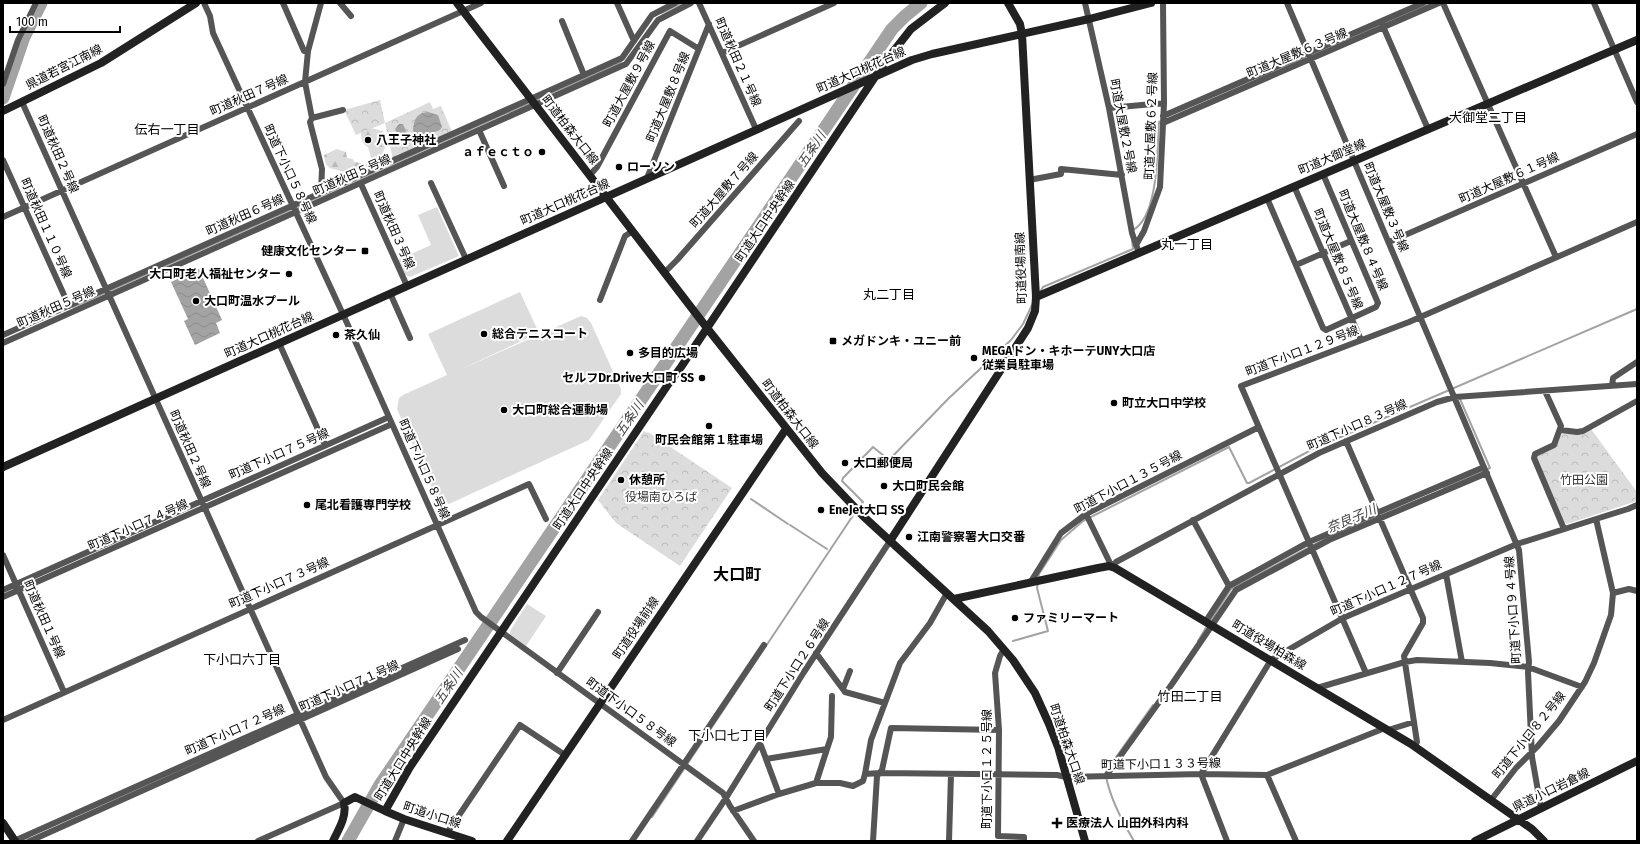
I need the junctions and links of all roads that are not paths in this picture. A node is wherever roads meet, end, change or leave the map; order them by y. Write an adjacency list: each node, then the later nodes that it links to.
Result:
1 (36, 3): 41 (street)
2 (196, 3): 42 (street, 県道若宮江南線)
3 (204, 3): 47 (street, 町道下小口５８号線)
4 (283, 3): 35 (street)
5 (321, 3): 35 (street)
6 (340, 3): 25 (street)
7 (457, 3): 24 (street, 町道柏森大口線)
8 (481, 3): 24 (street, 町道秋田７号線)
9 (617, 3): 32 (street)
10 (675, 3): 32 (street, 町道秋田６号線)
11 (691, 3): 43 (street, 町道秋田５号線)
12 (699, 3): 28 (street, 町道秋田２１号線)
13 (834, 3): 36 (street)
14 (945, 3): 39 (street, 町道大口中央幹線)
15 (1008, 3): 30 (street, 町道役場南線)
16 (1085, 3): 26 (street, 町道大屋敷２号線)
17 (1151, 3): 26 (street, 町道大口桃花台線)
18 (1163, 3): 45 (street, 町道大屋敷６２号線)
19 (1287, 3): 37 (street, 町道大屋敷３号線)
20 (1423, 3): 29 (street)
21 (1439, 3): 29 (street, 町道大屋敷６３号線)
22 (1443, 3): 46 (street)
23 (1594, 3): 34 (street)
24 (463, 11): 40 (street, 町道秋田７号線); 43 (street, 町道柏森大口線)
25 (351, 16)
26 (1089, 19): 30 (street, 町道大口桃花台線); 48 (street, 町道大屋敷２号線)
27 (562, 21): 38 (street)
28 (709, 24): 33 (street, 町道大屋敷８号線); 36 (street, 町道秋田２１号線)
29 (1382, 24): 37 (street, 町道大屋敷６３号線); 55 (street)
30 (1022, 34): 39 (street, 町道大口桃花台線); 64 (street, 町道役場南線)
31 (1637, 40): 34 (street, 町道大御堂線)
32 (634, 41): 38 (street, 町道秋田６号線)
33 (698, 50): 61 (street, 町道大屋敷９号線); 63 (street, 町道大屋敷８号線)
34 (1614, 50): 44 (street); 46 (street, 町道大御堂線)
35 (308, 51): 40 (street)
36 (722, 52): 54 (street, 町道秋田２１号線)
37 (1310, 56): 52 (street, 町道大屋敷６３号線); 59 (street, 町道大屋敷３号線)
38 (584, 75): 43 (street, 町道秋田６号線)
39 (876, 76): 54 (street, 町道大口桃花台線); 99 (street, 町道大口中央幹線)
40 (305, 82): 47 (street, 町道秋田７号線); 51 (street)
41 (3, 84)
42 (22, 102): 50 (street, 県道若宮江南線); 70 (street, 町道秋田２号線)
43 (533, 102): 56 (street, 町道秋田５号線); 61 (street, 町道柏森大口線); 71 (street, 町道秋田６号線)
44 (1637, 102)
45 (1164, 103): 48 (street); 52 (street, 町道大屋敷６２号線)
46 (1488, 104): 55 (street, 町道大御堂線); 66 (street)
47 (247, 108): 70 (street, 町道秋田７号線); 74 (street, 町道下小口５８号線)
48 (1109, 108): 62 (street, 町道大屋敷２号線)
49 (343, 110): 51 (street)
50 (3, 111)
51 (312, 118): 71 (street)
52 (1163, 120): 82 (street, 町道大屋敷６２号線)
53 (799, 121): 88 (street, 町道大屋敷７号線)
54 (756, 129): 63 (street, 町道大口桃花台線)
55 (1428, 129): 59 (street, 町道大御堂線)
56 (479, 130): 67 (street, 町道秋田５号線); 68 (street)
57 (1637, 134): 66 (street, 町道大屋敷６１号線)
58 (3, 160): 75 (street, 町道秋田１１０号線)
59 (1355, 160): 60 (street, 町道大御堂線); 81 (street, 町道大屋敷３号線)
60 (1322, 174): 69 (street, 町道大御堂線); 80 (street, 町道大屋敷８４号線)
61 (590, 175): 72 (street, 町道柏森大口線)
62 (1122, 175): 64 (street); 82 (street, 町道大屋敷２号線)
63 (647, 178): 72 (street, 町道大口桃花台線)
64 (1029, 180): 93 (street, 町道役場南線)
65 (431, 183): 86 (street)
66 (1523, 183): 81 (street, 町道大屋敷６１号線); 85 (street)
67 (361, 184): 76 (street, 町道秋田５号線); 89 (street, 町道秋田３号線)
68 (504, 186)
69 (1294, 186): 73 (street, 町道大御堂線); 83 (street, 町道大屋敷８５号線)
70 (62, 191): 75 (street, 町道秋田７号線); 90 (street, 町道秋田２号線)
71 (321, 193): 74 (street, 町道秋田６号線)
72 (606, 196): 79 (street, 町道柏森大口線); 86 (street, 町道大口桃花台線)
73 (1267, 198): 84 (street, 町道大御堂線); 87 (street, 町道大屋敷８４号線)
74 (292, 206): 76 (street, 町道下小口５８号線); 90 (street, 町道秋田６号線)
75 (25, 208): 77 (street, 町道秋田７号線); 95 (street, 町道秋田１１０号線)
76 (295, 213): 92 (street, 町道秋田５号線); 96 (street, 町道下小口５８号線)
77 (3, 217)
78 (1637, 222): 85 (street, 町道下小口１２９号線)
79 (633, 231): 88 (street, 町道柏森大口線); 94 (street)
80 (1351, 241): 83 (street); 98 (street, 町道大屋敷８４号線)
81 (1389, 242): 97 (street, 町道大屋敷３号線)
82 (1136, 244): 84 (street, 町道大屋敷２号線)
83 (1323, 253): 87 (street); 98 (street, 町道大屋敷８５号線)
84 (1139, 254): 93 (street, 町道大御堂線)
85 (1556, 257): 97 (street, 町道下小口１２９号線)
86 (466, 259): 89 (street, 町道大口桃花台線)
87 (1296, 265): 98 (street, 町道大屋敷８４号線)
88 (664, 272): 99 (street, 町道柏森大口線)
89 (407, 286): 91 (street, 町道大口桃花台線)
90 (106, 289): 92 (street, 町道秋田２号線); 95 (street, 町道秋田６号線)
91 (390, 293): 96 (street, 町道大口桃花台線); 101 (street)
92 (109, 296): 103 (street, 町道秋田５号線); 109 (street, 町道秋田２号線)
93 (1036, 297): 133 (street, 町道役場南線)
94 (600, 300)
95 (68, 306): 100 (street, 町道秋田６号線)
96 (342, 315): 104 (street, 町道大口桃花台線); 112 (street, 町道下小口５８号線)
97 (1421, 316): 102 (street, 町道下小口１２９号線); 110 (street, 町道大屋敷３号線)
98 (1351, 318): 102 (street, 町道大屋敷８５号線)
99 (707, 328): 115 (street, 町道柏森大口線); 155 (street, 町道大口中央幹線)
100 (3, 335)
101 (410, 338)
102 (1361, 340): 114 (street, 町道下小口１２９号線)
103 (3, 343)
104 (279, 343): 109 (street, 町道大口桃花台線); 118 (street)
105 (1637, 362): 107 (street)
106 (1637, 384): 107 (street, 町道下小口８３号線)
107 (1612, 386): 108 (street, 町道下小口８３号線)
108 (1545, 391): 110 (street, 町道下小口８３号線); 116 (street)
109 (156, 398): 119 (street, 町道大口桃花台線); 123 (street, 町道秋田２号線)
110 (1455, 398): 117 (street, 町道下小口８３号線); 120 (street, 町道下小口９４号線)
111 (1637, 401): 116 (street)
112 (389, 417): 113 (street, 町道下小口５８号線); 118 (street, 町道下小口７５号線)
113 (392, 424): 125 (street, 町道下小口７４号線); 131 (street, 町道下小口５８号線)
114 (1259, 427): 122 (street, 町道下小口１２９号線); 126 (street, 町道下小口１３５号線)
115 (786, 429): 133 (street, 町道柏森大口線); 174 (street, 町道役場前線)
116 (1561, 430): 132 (street)
117 (1346, 441): 122 (street, 町道下小口８３号線); 127 (street)
118 (325, 445): 123 (street, 町道下小口７５号線)
119 (3, 467)
120 (1484, 467): 121 (street, 町道下小口９４号線); 127 (street)
121 (1487, 473): 127 (street); 135 (street, 町道下小口９４号線)
122 (1280, 474): 130 (street, 町道下小口８３号線); 134 (street, 町道下小口１２９号線)
123 (202, 500): 125 (street, 町道秋田２号線); 141 (street, 町道下小口７５号線)
124 (1637, 505): 128 (street)
125 (205, 508): 145 (street, 町道下小口７４号線); 151 (street, 町道秋田２号線)
126 (1086, 514): 138 (street); 140 (street, 町道下小口１３５号線)
127 (1378, 516): 134 (street); 136 (street); 143 (street)
128 (1596, 519): 132 (street, 町道下小口１２７号線); 148 (street, 町道下小口８２号線)
129 (546, 520): 131 (street, 町道下小口７３号線)
130 (1193, 520): 138 (street, 町道下小口８３号線); 142 (street)
131 (437, 525): 151 (street, 町道下小口７３号線); 155 (street, 町道下小口５８号線)
132 (1564, 528): 135 (street, 町道下小口１２７号線)
133 (890, 541): 147 (street, 町道柏森大口線); 160 (street, 町道下小口２６号線)
134 (1310, 542): 136 (street, 町道下小口１２９号線); 142 (street)
135 (1517, 544): 139 (street, 町道下小口１２７号線); 164 (street, 町道下小口９４号線)
136 (1312, 548): 153 (street, 町道下小口１２９号線); 154 (street)
137 (3, 555): 141 (street, 町道秋田１号線)
138 (1112, 567): 140 (street); 154 (street, 町道役場柏森線)
139 (1446, 574): 143 (street, 町道下小口１２７号線); 163 (street)
140 (1030, 583): 150 (street)
141 (16, 584): 144 (street, 町道下小口７５号線); 145 (street, 町道秋田１号線)
142 (1229, 586): 154 (street)
143 (1410, 589): 153 (street, 町道下小口１２７号線); 162 (street)
144 (3, 590)
145 (19, 590): 149 (street, 町道下小口７４号線); 171 (street, 町道秋田１号線)
146 (1637, 591): 148 (street)
147 (947, 593): 150 (street, 町道柏森大口線); 173 (street)
148 (1613, 593): 168 (street, 町道下小口８２号線)
149 (3, 597)
150 (954, 599): 159 (street, 町道柏森大口線)
151 (250, 608): 171 (street, 町道下小口７３号線); 175 (street, 町道秋田２号線)
152 (598, 612): 166 (street)
153 (1343, 618): 161 (street, 町道下小口１２７号線); 167 (street, 町道下小口１２９号線)
154 (1208, 623): 161 (street, 町道役場柏森線); 196 (street)
155 (500, 630): 166 (street, 町道下小口５８号線); 203 (street, 町道大口中央幹線)
156 (464, 640): 175 (street, 町道下小口７２号線)
157 (764, 645): 188 (street)
158 (458, 649): 177 (street, 町道下小口７１号線)
159 (1004, 649): 180 (street, 町道下小口１２５号線); 195 (street, 町道柏森大口線)
160 (816, 653): 169 (street); 181 (street, 町道下小口２６号線)
161 (1271, 660): 170 (street, 町道役場柏森線); 193 (street, 町道下小口１２７号線)
162 (1405, 662): 163 (street); 167 (street); 178 (street)
163 (1462, 662): 164 (street)
164 (1528, 668): 168 (street); 184 (street, 町道下小口９４号線)
165 (850, 671): 169 (street)
166 (557, 673): 174 (street, 町道下小口５８号線)
167 (1366, 674): 170 (street)
168 (1582, 687): 184 (street, 町道下小口８２号線)
169 (843, 688): 173 (street)
170 (1317, 688): 179 (street, 町道役場柏森線)
171 (64, 692): 176 (street, 町道下小口７３号線)
172 (832, 696): 183 (street)
173 (885, 703): 190 (street)
174 (600, 704): 185 (street, 町道役場前線); 188 (street, 町道下小口５８号線)
175 (297, 714): 177 (street, 町道秋田２号線); 209 (street, 町道下小口７２号線)
176 (3, 720)
177 (300, 720): 201 (street, 町道秋田２号線); 210 (street, 町道下小口７１号線)
178 (1414, 722): 179 (street, 町道下小口１３３号線); 182 (street)
179 (1387, 729): 182 (street, 町道役場柏森線); 194 (street, 町道下小口１３３号線)
180 (999, 730): 189 (street); 192 (street, 町道下小口１２５号線)
181 (760, 743): 186 (street); 199 (street, 町道下小口２６号線)
182 (1414, 746): 200 (street, 町道役場柏森線)
183 (827, 750): 186 (street); 197 (street)
184 (1532, 751): 200 (street, 町道下小口８２号線); 202 (street, 町道下小口９４号線)
185 (565, 755): 208 (street); 215 (street, 町道役場前線)
186 (766, 759): 198 (street)
187 (1637, 761): 202 (street, 県道小口岩倉線)
188 (684, 765): 199 (street, 町道下小口５８号線); 216 (street)
189 (880, 773): 190 (street, 町道下小口１３３号線); 191 (street, 町道下小口１３３号線); 219 (street)
190 (865, 774): 197 (street)
191 (951, 774): 192 (street, 町道下小口１３３号線); 220 (street)
192 (999, 774): 195 (street, 町道下小口１３３号線); 221 (street, 町道下小口１２５号線)
193 (1201, 774): 194 (street, 町道下小口１３３号線); 196 (street, 町道下小口１３３号線); 223 (street)
194 (1267, 775): 224 (street)
195 (1066, 776): 196 (street, 町道下小口１３３号線); 222 (street, 町道柏森大口線)
196 (1106, 776)
197 (816, 783): 198 (street)
198 (779, 794): 204 (street)
199 (726, 798): 204 (street, 町道下小口５８号線); 217 (street, 町道下小口２６号線)
200 (1491, 800): 206 (street, 町道役場柏森線)
201 (344, 803): 203 (street, 町道大口中央幹線); 211 (street); 212 (street)
202 (1541, 808): 206 (street, 県道小口岩倉線)
203 (382, 810): 205 (street, 町道小口線)
204 (733, 811): 218 (street, 町道下小口５８号線)
205 (404, 820): 208 (street, 町道小口線); 213 (street)
206 (1518, 820): 225 (street, 県道小口岩倉線); 226 (street, 町道役場柏森線)
207 (3, 823): 209 (street)
208 (447, 833): 214 (street, 町道小口線)
209 (15, 841)
210 (30, 841)
211 (258, 841)
212 (332, 841)
213 (396, 841)
214 (472, 841)
215 (507, 841)
216 (632, 841)
217 (697, 841)
218 (754, 841)
219 (873, 841)
220 (949, 841)
221 (1024, 841)
222 (1085, 841)
223 (1227, 841)
224 (1296, 841)
225 (1475, 841)
226 (1544, 841)

